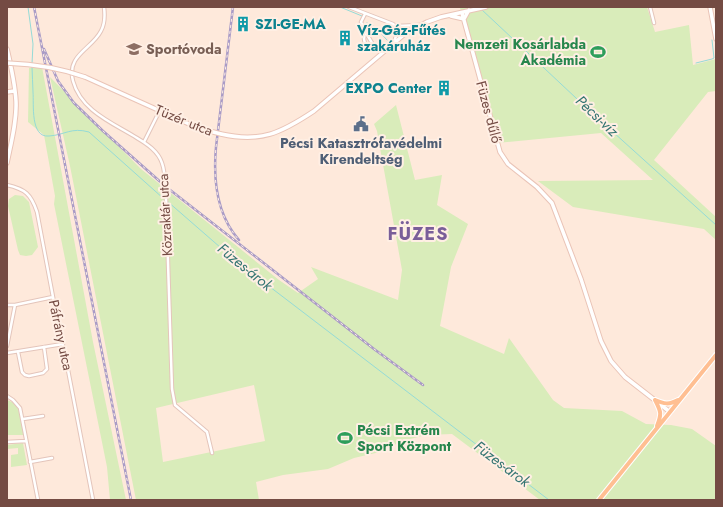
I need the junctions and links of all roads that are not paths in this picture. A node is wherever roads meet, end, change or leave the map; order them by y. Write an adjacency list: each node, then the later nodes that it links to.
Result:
1 (104, 7): 24 (street, Közraktár utca)
2 (349, 7): 9 (street)
3 (486, 7): 6 (street, Tüzér utca)
4 (650, 7): 12 (street)
5 (710, 7): 17 (street)
6 (483, 8): 7 (street, Tüzér utca)
7 (470, 10): 8 (street, Tüzér utca); 11 (street)
8 (462, 12): 10 (street, Tüzér utca); 11 (street, Füzes dűlő)
9 (366, 14): 14 (street); 15 (street)
10 (448, 16): 11 (street); 13 (street, Tüzér utca)
11 (464, 19): 38 (street, Füzes dűlő)
12 (654, 22)
13 (421, 25): 14 (street); 16 (street, Tüzér utca)
14 (396, 26): 16 (street); 18 (street)
15 (365, 31): 15 (street)
16 (406, 33): 18 (street, Tüzér utca)
17 (716, 39)
18 (394, 42): 23 (street, Tüzér utca, bridge)
19 (7, 49): 21 (street)
20 (7, 63): 23 (street, Tüzér utca, bridge)
21 (14, 91): 22 (street); 25 (street)
22 (7, 92)
23 (160, 110): 24 (street)
24 (144, 142): 45 (street, Közraktár utca)
25 (7, 163)
26 (7, 185): 27 (street, Páfrány utca)
27 (52, 297): 29 (street); 30 (street, Páfrány utca)
28 (7, 305): 29 (street)
29 (15, 305): 31 (street)
30 (63, 344): 32 (street); 49 (street, Páfrány utca)
31 (7, 346)
32 (44, 347): 33 (street); 33 (street)
33 (18, 352): 34 (street)
34 (7, 354)
35 (716, 355): 37 (main road)
36 (7, 396): 41 (street)
37 (680, 399): 38 (main road); 39 (main road)
38 (655, 400): 39 (street); 42 (main road)
39 (670, 412): 42 (main road)
40 (43, 416): 41 (street)
41 (23, 419): 43 (street)
42 (657, 428): 50 (main road)
43 (26, 441): 44 (street); 47 (street)
44 (7, 442)
45 (212, 453)
46 (52, 458): 47 (street)
47 (30, 462): 48 (street)
48 (38, 500)
49 (93, 500)
50 (599, 500)

